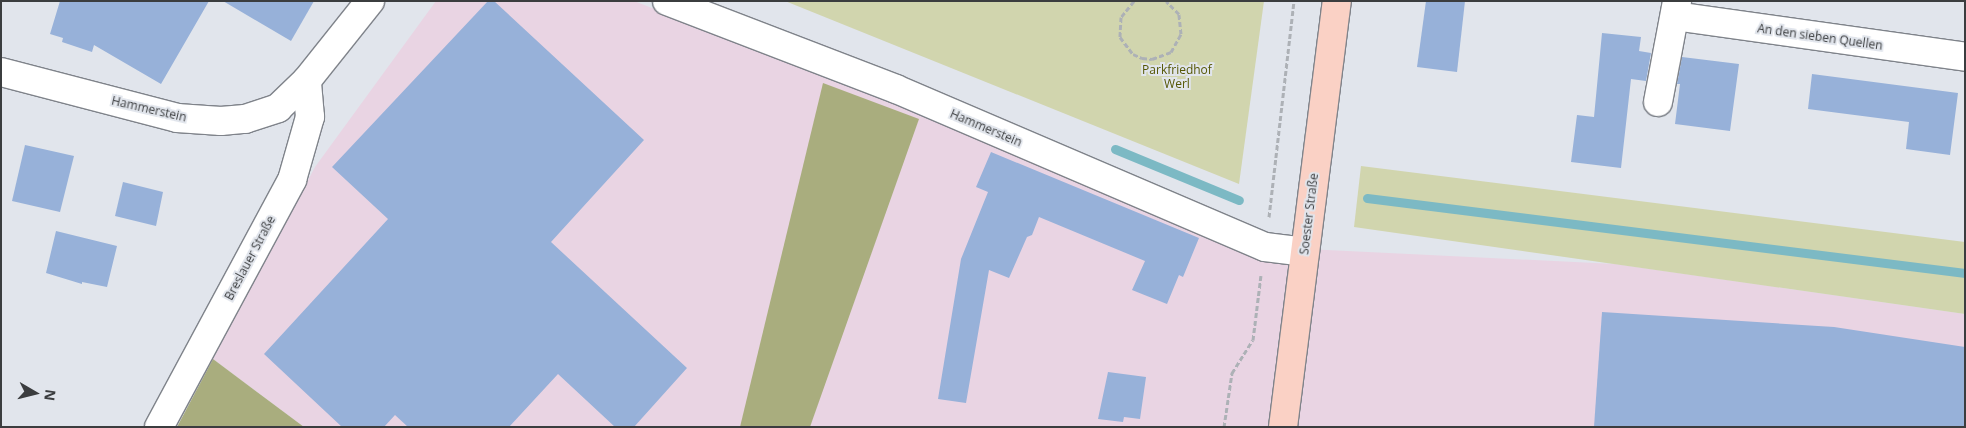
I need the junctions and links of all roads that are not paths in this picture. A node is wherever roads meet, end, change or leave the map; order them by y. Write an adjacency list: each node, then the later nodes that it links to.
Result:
1 (370, 1): 7 (street, Hammerstein)
2 (667, 1): 9 (street, Hammerstein)
3 (1337, 1): 9 (main road, Soester Straße)
4 (1676, 9): 5 (street, An den sieben Quellen); 8 (street, An den sieben Quellen)
5 (1965, 57)
6 (1, 72): 7 (street, Hammerstein)
7 (307, 80): 10 (street, Breslauer Straße)
8 (1658, 102)
9 (1304, 252): 11 (main road, Soester Straße)
10 (159, 427)
11 (1283, 427)

